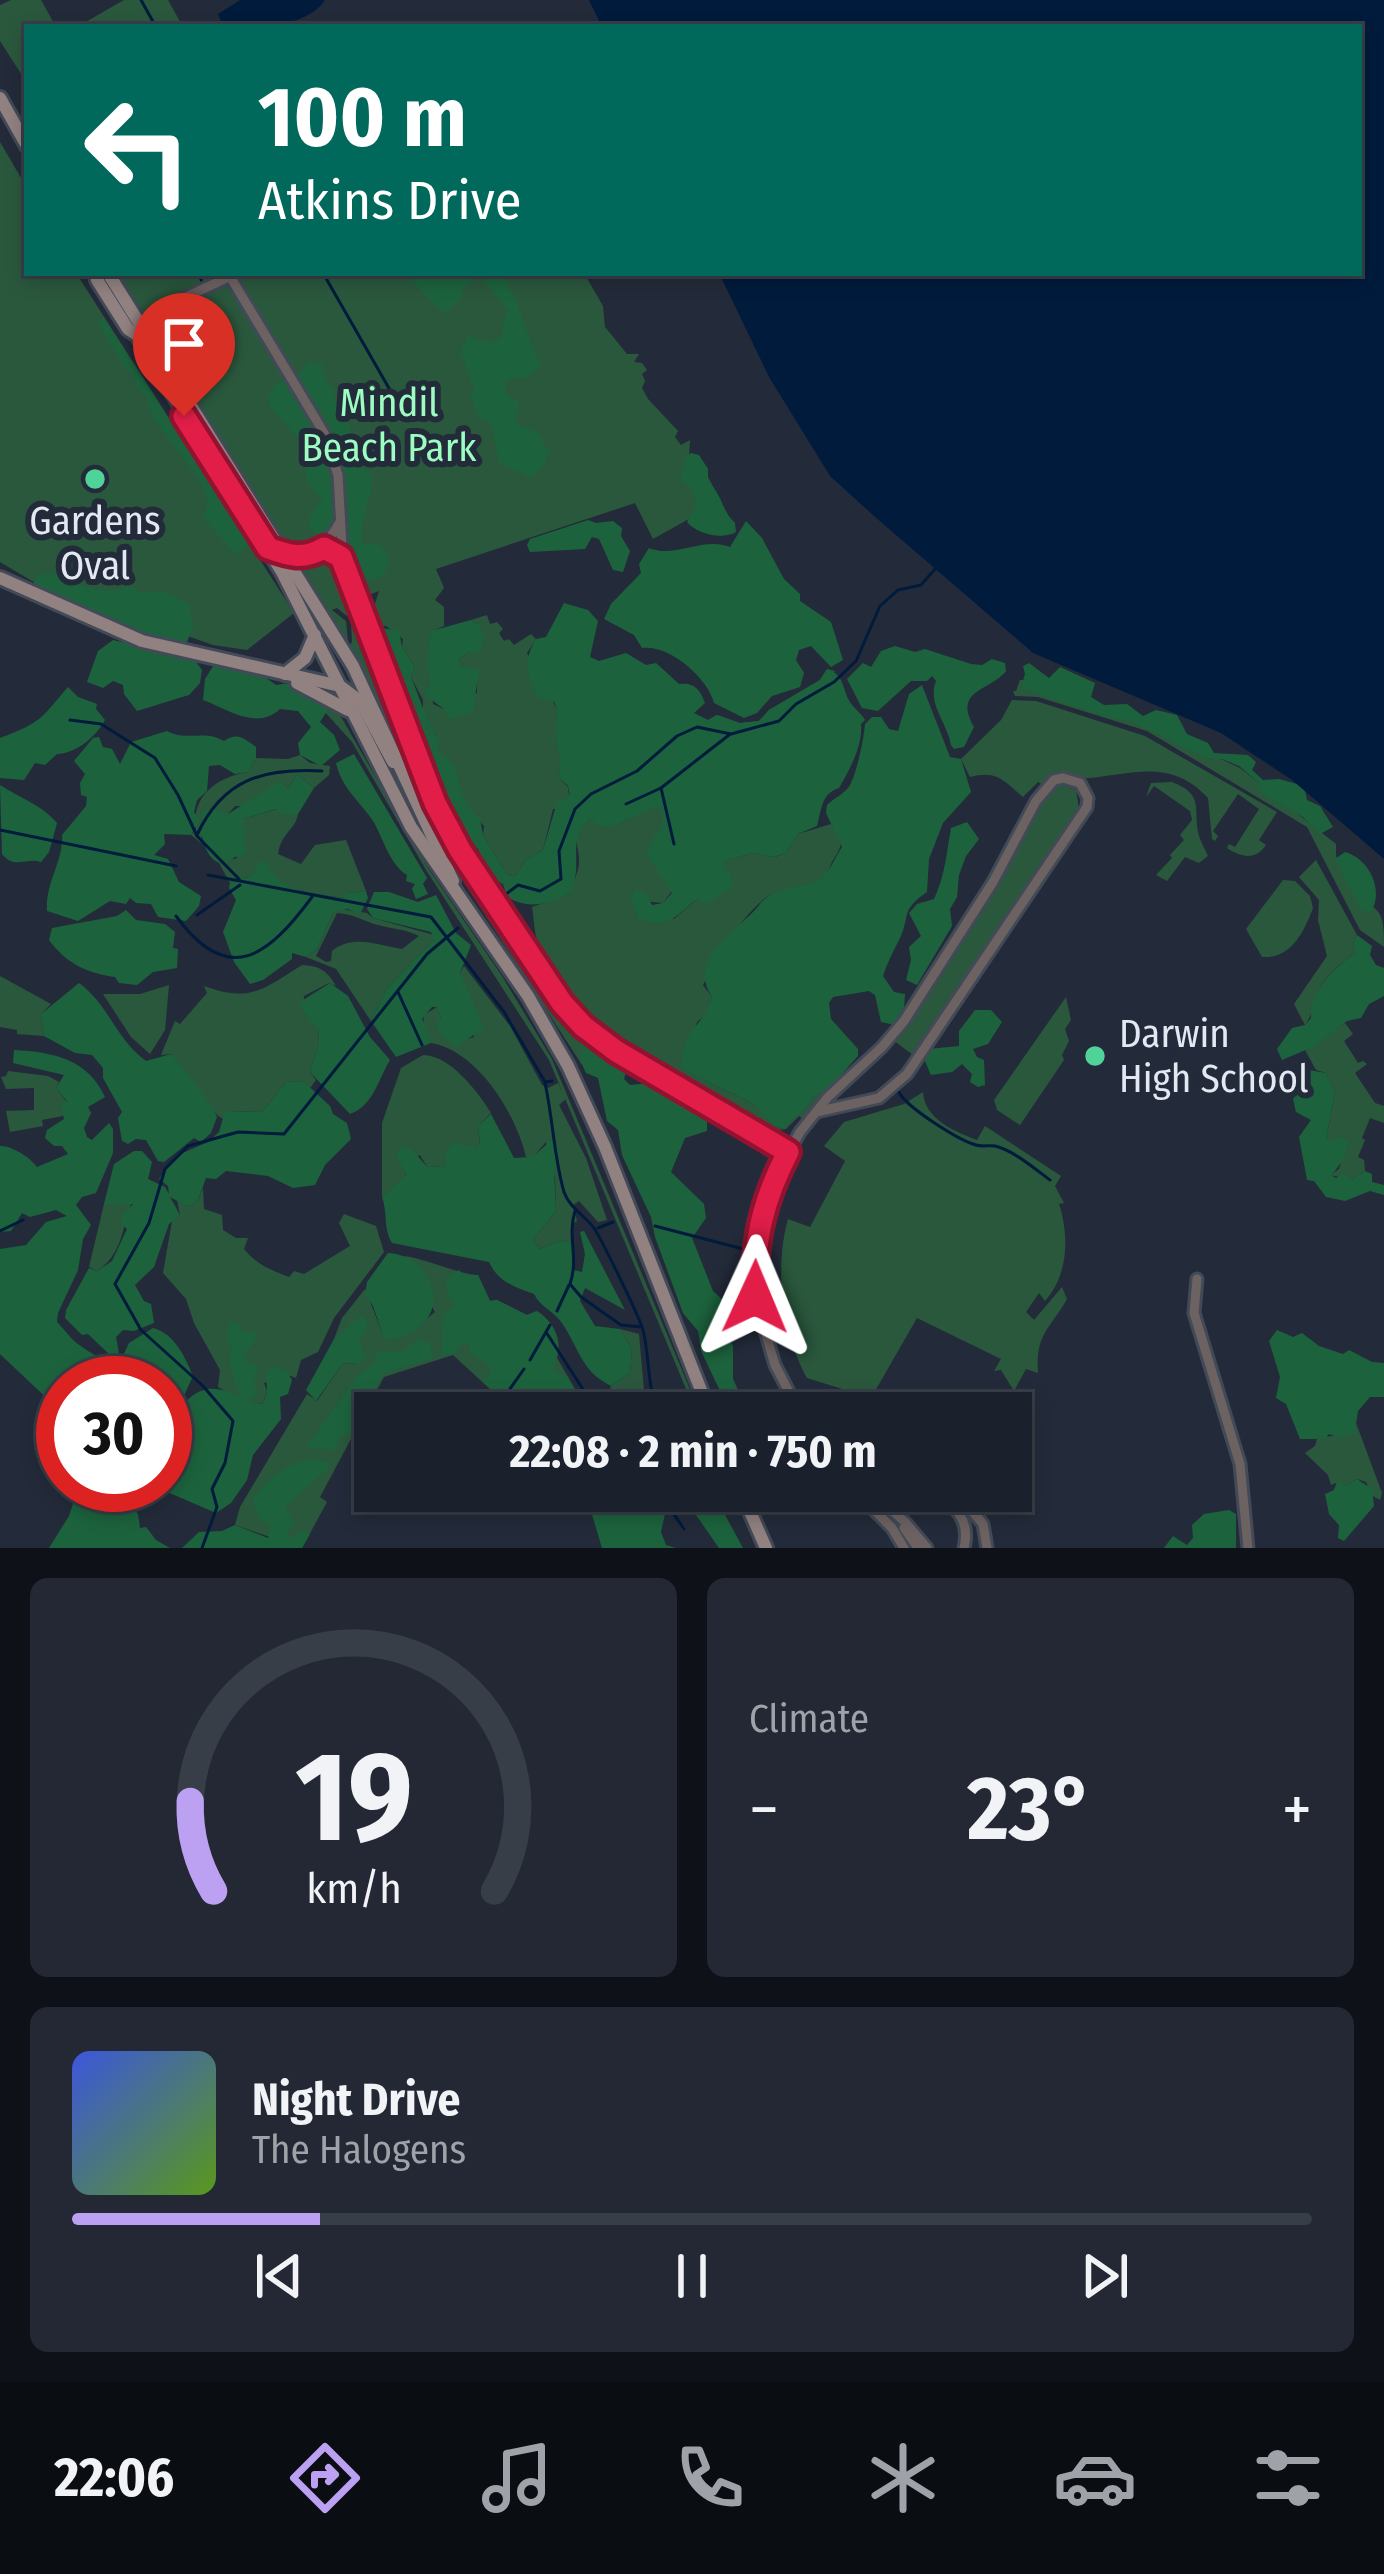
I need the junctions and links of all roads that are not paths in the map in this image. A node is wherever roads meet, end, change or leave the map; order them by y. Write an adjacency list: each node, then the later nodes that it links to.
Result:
1 (0, 98): 2 (street)
2 (24, 140)
3 (98, 276): 7 (street)
4 (110, 276): 7 (street)
5 (226, 276): 7 (street)
6 (230, 276): 8 (street)
7 (139, 329): 9 (street); 11 (street)
8 (340, 522): 10 (street); 13 (street)
9 (268, 548): 11 (street); 16 (street)
10 (324, 548): 12 (street); 13 (street)
11 (283, 553): 12 (street); 15 (street)
12 (310, 556): 15 (street)
13 (341, 557): 24 (street)
14 (1, 578): 17 (street)
15 (300, 581): 21 (street)
16 (315, 635): 18 (street); 19 (street)
17 (266, 671): 18 (street); 20 (street)
18 (284, 674): 19 (street)
19 (340, 686): 20 (street); 21 (street)
20 (353, 715): 22 (street)
21 (398, 766): 22 (street)
22 (455, 888): 26 (street)
23 (817, 1112): 23 (street); 24 (street)
24 (788, 1152): 27 (street)
25 (1197, 1279): 40 (street)
26 (701, 1392)
27 (789, 1392)
28 (750, 1512): 34 (street)
29 (878, 1512): 35 (street)
30 (886, 1512): 36 (street)
31 (894, 1512): 37 (street)
32 (957, 1512): 38 (street)
33 (973, 1512): 39 (street)
34 (764, 1548)
35 (904, 1548)
36 (918, 1548)
37 (927, 1548)
38 (964, 1548)
39 (987, 1548)
40 (1248, 1548)

